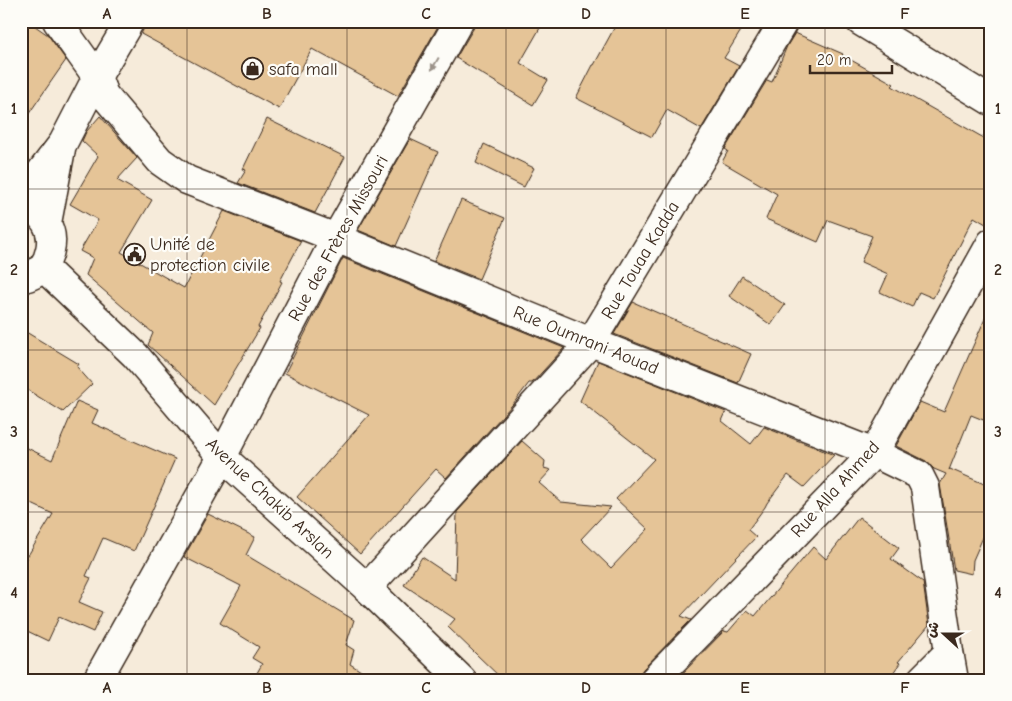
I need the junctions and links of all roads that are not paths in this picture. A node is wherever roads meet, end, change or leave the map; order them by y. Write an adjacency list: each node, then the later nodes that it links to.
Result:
1 (57, 21): 6 (street, Rue Oumrani Aouad)
2 (130, 21): 6 (street)
3 (459, 21): 12 (street, Rue des Frères Missouri, one-way to 12)
4 (784, 21): 15 (street, Rue Touaa Kadda)
5 (860, 21): 7 (street)
6 (97, 77): 8 (street); 12 (street, Rue Oumrani Aouad)
7 (991, 101)
8 (63, 143): 9 (street); 11 (street)
9 (21, 198)
10 (21, 205): 11 (street)
11 (47, 223): 14 (street)
12 (336, 238): 15 (street, Rue Oumrani Aouad); 17 (street, Rue des Frères Missouri)
13 (991, 243): 16 (street, Rue Alla Ahmed)
14 (32, 273): 17 (street, Avenue Chakib Arslan)
15 (591, 342): 16 (street, Rue Oumrani Aouad); 18 (street, Rue Touaa Kadda)
16 (874, 453): 19 (street, Rue Oumrani Aouad); 22 (street, Rue Alla Ahmed)
17 (222, 457): 18 (street, Avenue Chakib Arslan); 20 (street, Rue des Frères Missouri)
18 (367, 588): 21 (street, Avenue Chakib Arslan)
19 (949, 652): 23 (street); 24 (street, Rue Oumrani Aouad)
20 (97, 680)
21 (462, 680)
22 (654, 680)
23 (921, 680)
24 (954, 680)

